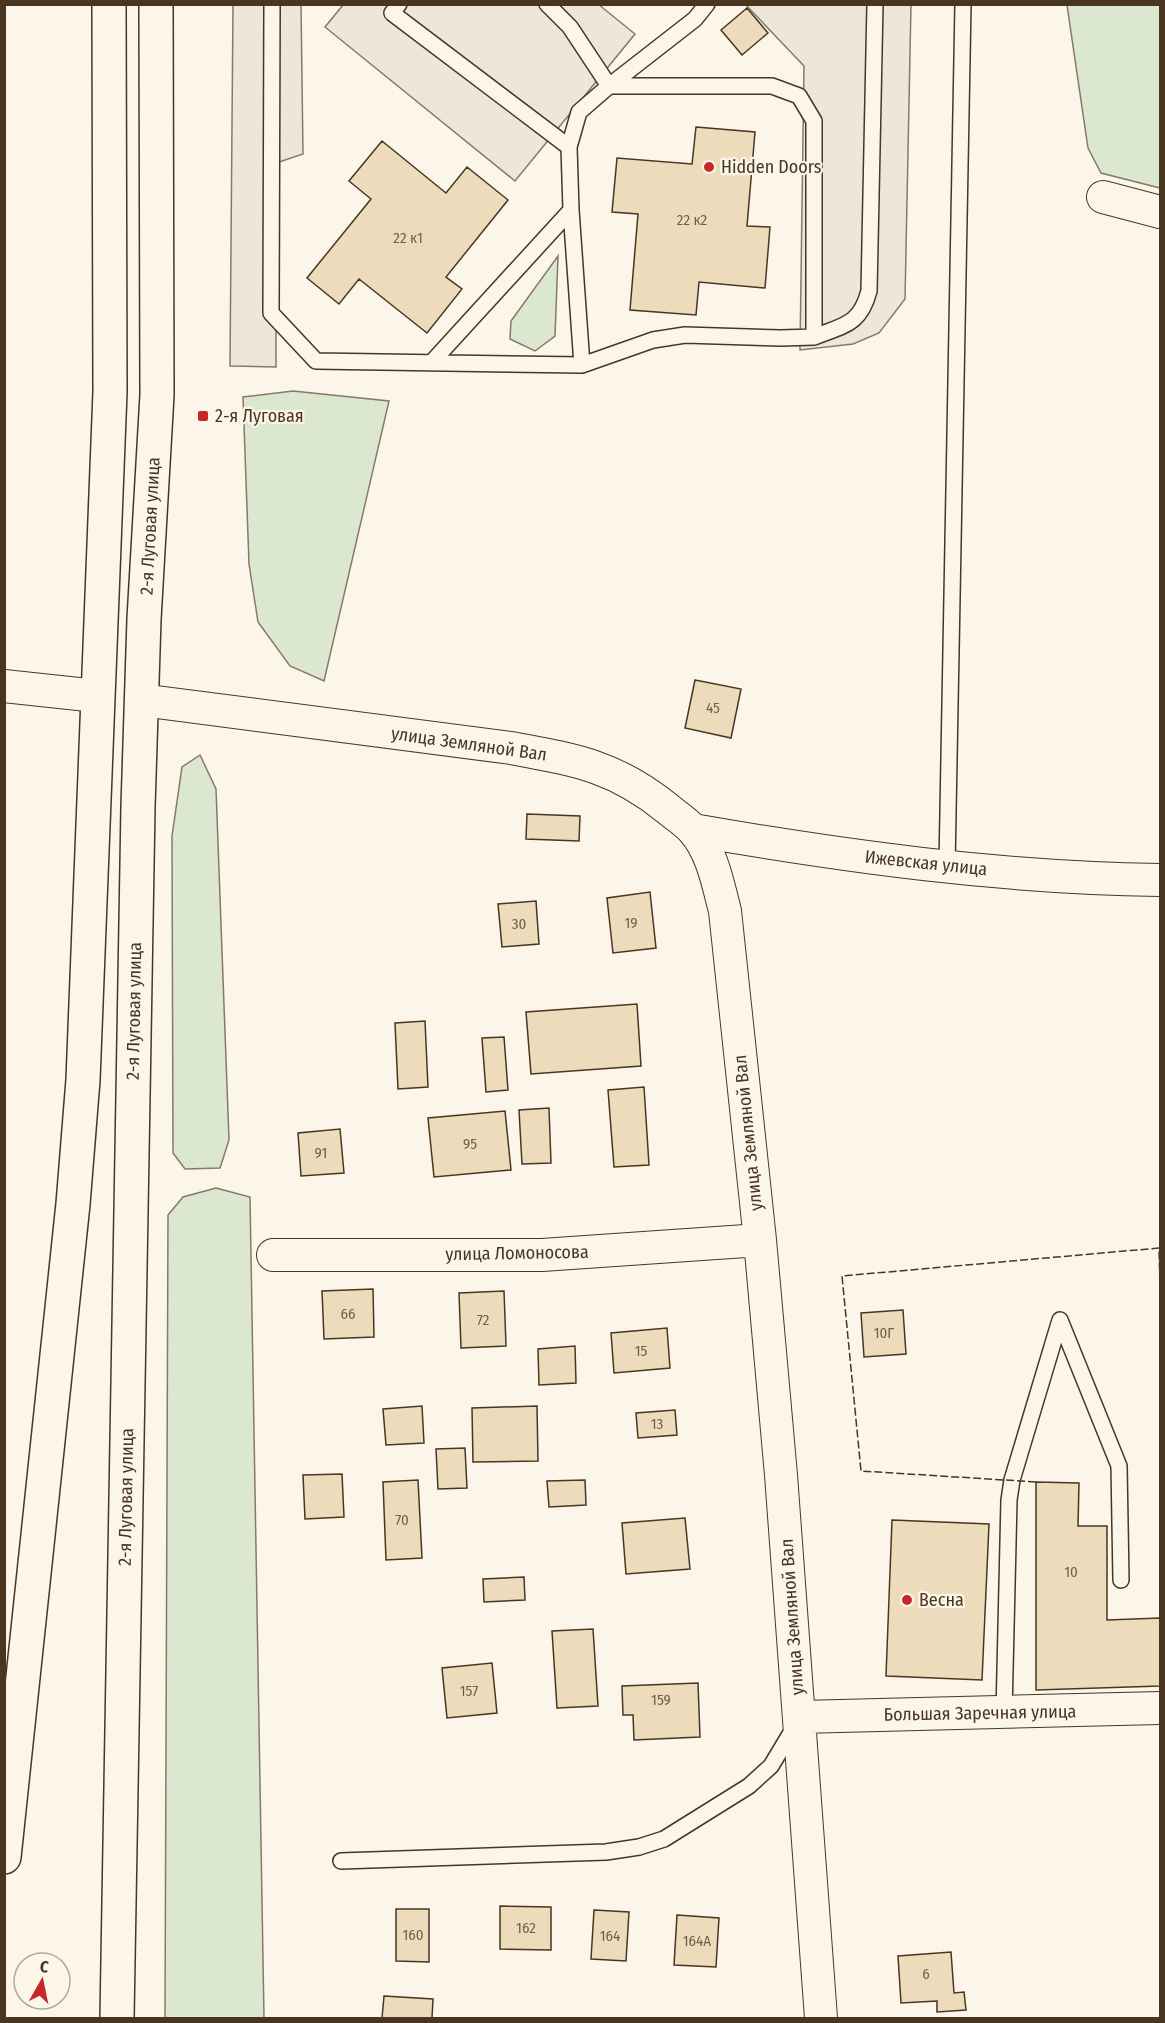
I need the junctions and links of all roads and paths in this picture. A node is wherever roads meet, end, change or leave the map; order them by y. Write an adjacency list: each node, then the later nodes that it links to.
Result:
1 (109, 4): 18 (main road)
2 (156, 4): 19 (main road, 2-я Луговая улица)
3 (272, 4): 15 (lane)
4 (399, 4): 10 (lane)
5 (547, 4): 9 (lane)
6 (707, 4): 9 (lane)
7 (874, 4): 14 (lane)
8 (963, 4): 21 (lane)
9 (609, 86): 10 (lane); 14 (lane)
10 (569, 147): 12 (lane)
11 (1103, 197): 13 (street)
12 (571, 210): 15 (lane); 16 (lane)
13 (1161, 212)
14 (814, 337): 16 (lane)
15 (432, 362): 16 (lane)
16 (582, 365)
17 (4, 687): 18 (street)
18 (97, 696): 19 (main road); 29 (main road)
19 (141, 700): 20 (street, улица Земляной Вал); 31 (main road, 2-я Луговая улица)
20 (693, 830): 21 (street, Ижевская улица); 23 (street, улица Земляной Вал)
21 (947, 866): 22 (street, Ижевская улица)
22 (1161, 880)
23 (760, 1240): 24 (street, улица Ломоносова); 28 (street, улица Земляной Вал)
24 (273, 1255)
25 (1121, 1580): 27 (lane)
26 (1161, 1708): 27 (street, Большая Заречная улица)
27 (1004, 1713): 28 (street, Большая Заречная улица)
28 (800, 1717): 30 (lane); 32 (street, улица Земляной Вал)
29 (4, 1857)
30 (341, 1861)
31 (117, 2019)
32 (821, 2019)

